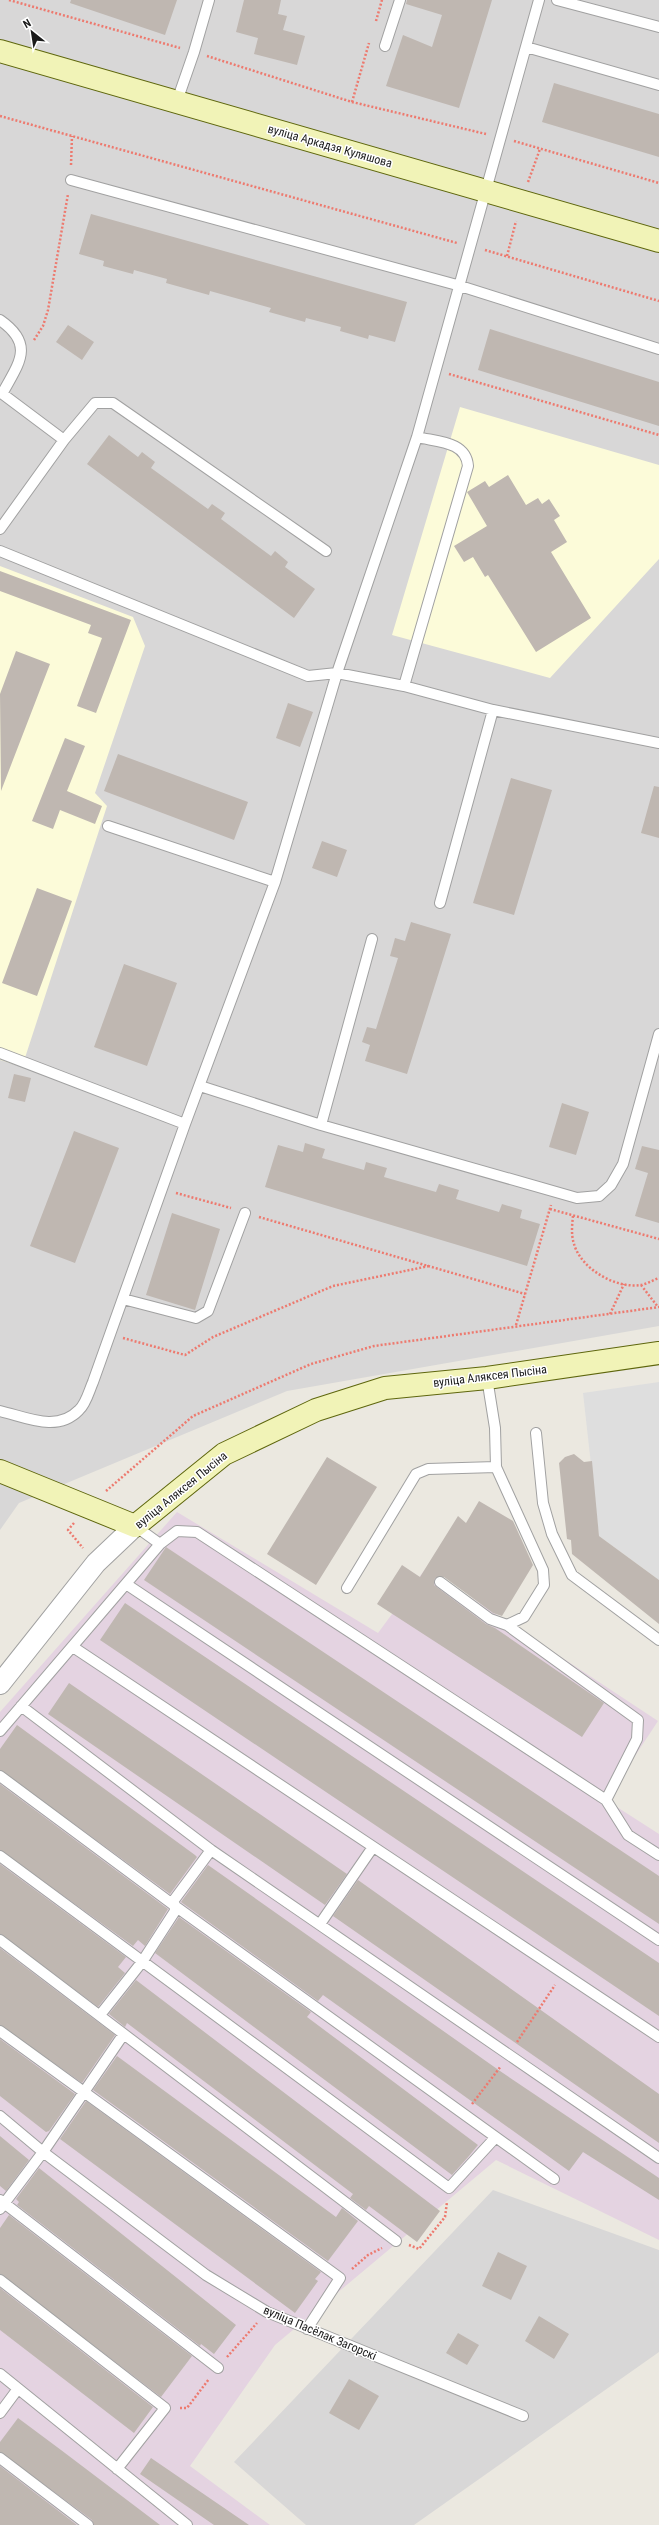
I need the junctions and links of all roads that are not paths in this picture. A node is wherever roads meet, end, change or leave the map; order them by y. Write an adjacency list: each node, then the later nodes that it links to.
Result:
1 (209, 0): 10 (lane)
2 (400, 0): 6 (lane)
3 (539, 0): 7 (lane)
4 (557, 0): 5 (lane)
5 (659, 27)
6 (385, 46)
7 (526, 48): 9 (lane); 12 (lane)
8 (0, 52): 10 (main road, вуліца Аркадзя Куляшова)
9 (659, 85)
10 (177, 101): 12 (main road, вуліца Аркадзя Куляшова)
11 (70, 180): 14 (lane)
12 (484, 191): 13 (main road, вуліца Аркадзя Куляшова); 14 (lane)
13 (659, 241)
14 (458, 285): 16 (lane); 18 (lane)
15 (0, 320): 17 (lane)
16 (659, 349)
17 (1, 393): 19 (lane)
18 (416, 438): 23 (lane); 24 (lane)
19 (64, 440): 20 (lane); 22 (lane)
20 (0, 529)
21 (0, 551): 23 (lane)
22 (326, 551)
23 (336, 673): 24 (lane); 28 (lane)
24 (404, 686): 25 (lane)
25 (493, 710): 26 (lane); 29 (lane)
26 (659, 743)
27 (108, 826): 28 (lane)
28 (275, 882): 33 (lane)
29 (440, 903)
30 (372, 939): 35 (lane)
31 (659, 1034): 35 (lane)
32 (0, 1053): 34 (lane)
33 (200, 1086): 34 (lane); 35 (lane)
34 (185, 1124): 37 (lane)
35 (322, 1125)
36 (245, 1213): 37 (lane)
37 (123, 1299): 40 (lane)
38 (659, 1353): 39 (main road, вуліца Аляксея Пысіна)
39 (487, 1378): 42 (lane); 44 (main road, вуліца Аляксея Пысіна)
40 (0, 1411)
41 (536, 1433): 50 (lane)
42 (496, 1467): 48 (lane); 49 (lane)
43 (0, 1471): 44 (main road)
44 (135, 1526): 45 (lane); 52 (street, вуліца Аляксея Пысіна)
45 (160, 1544): 47 (lane); 56 (lane)
46 (440, 1582): 49 (lane)
47 (126, 1584): 51 (lane); 64 (lane)
48 (347, 1588)
49 (507, 1625): 56 (lane)
50 (659, 1640)
51 (73, 1647): 53 (lane); 57 (lane)
52 (0, 1684)
53 (21, 1706): 54 (lane); 58 (lane)
54 (0, 1731)
55 (0, 1776): 61 (lane)
56 (606, 1800): 59 (lane)
57 (373, 1846): 62 (lane); 69 (lane)
58 (212, 1850): 61 (lane); 62 (lane)
59 (659, 1855)
60 (0, 1856): 65 (lane)
61 (175, 1906): 65 (lane); 72 (lane)
62 (320, 1924): 74 (lane)
63 (0, 1940): 66 (lane)
64 (659, 1940)
65 (142, 1962): 66 (lane); 72 (lane)
66 (100, 2015): 68 (lane)
67 (0, 2031): 70 (lane)
68 (123, 2035): 70 (lane); 77 (lane)
69 (659, 2037)
70 (85, 2092): 73 (lane); 79 (lane)
71 (0, 2116): 73 (lane, вуліца Пасёлак Загорскі)
72 (495, 2138): 75 (lane)
73 (43, 2152): 76 (lane); 79 (lane, вуліца Пасёлак Загорскі)
74 (659, 2158)
75 (554, 2179)
76 (1, 2204): 80 (lane)
77 (396, 2241)
78 (0, 2280): 86 (lane)
79 (306, 2329): 84 (lane, вуліца Пасёлак Загорскі)
80 (218, 2368)
81 (0, 2374): 82 (lane)
82 (17, 2390): 83 (lane); 86 (lane)
83 (0, 2413)
84 (523, 2416)
85 (0, 2458): 87 (lane)
86 (117, 2469): 88 (lane)
87 (88, 2525)
88 (187, 2525)

